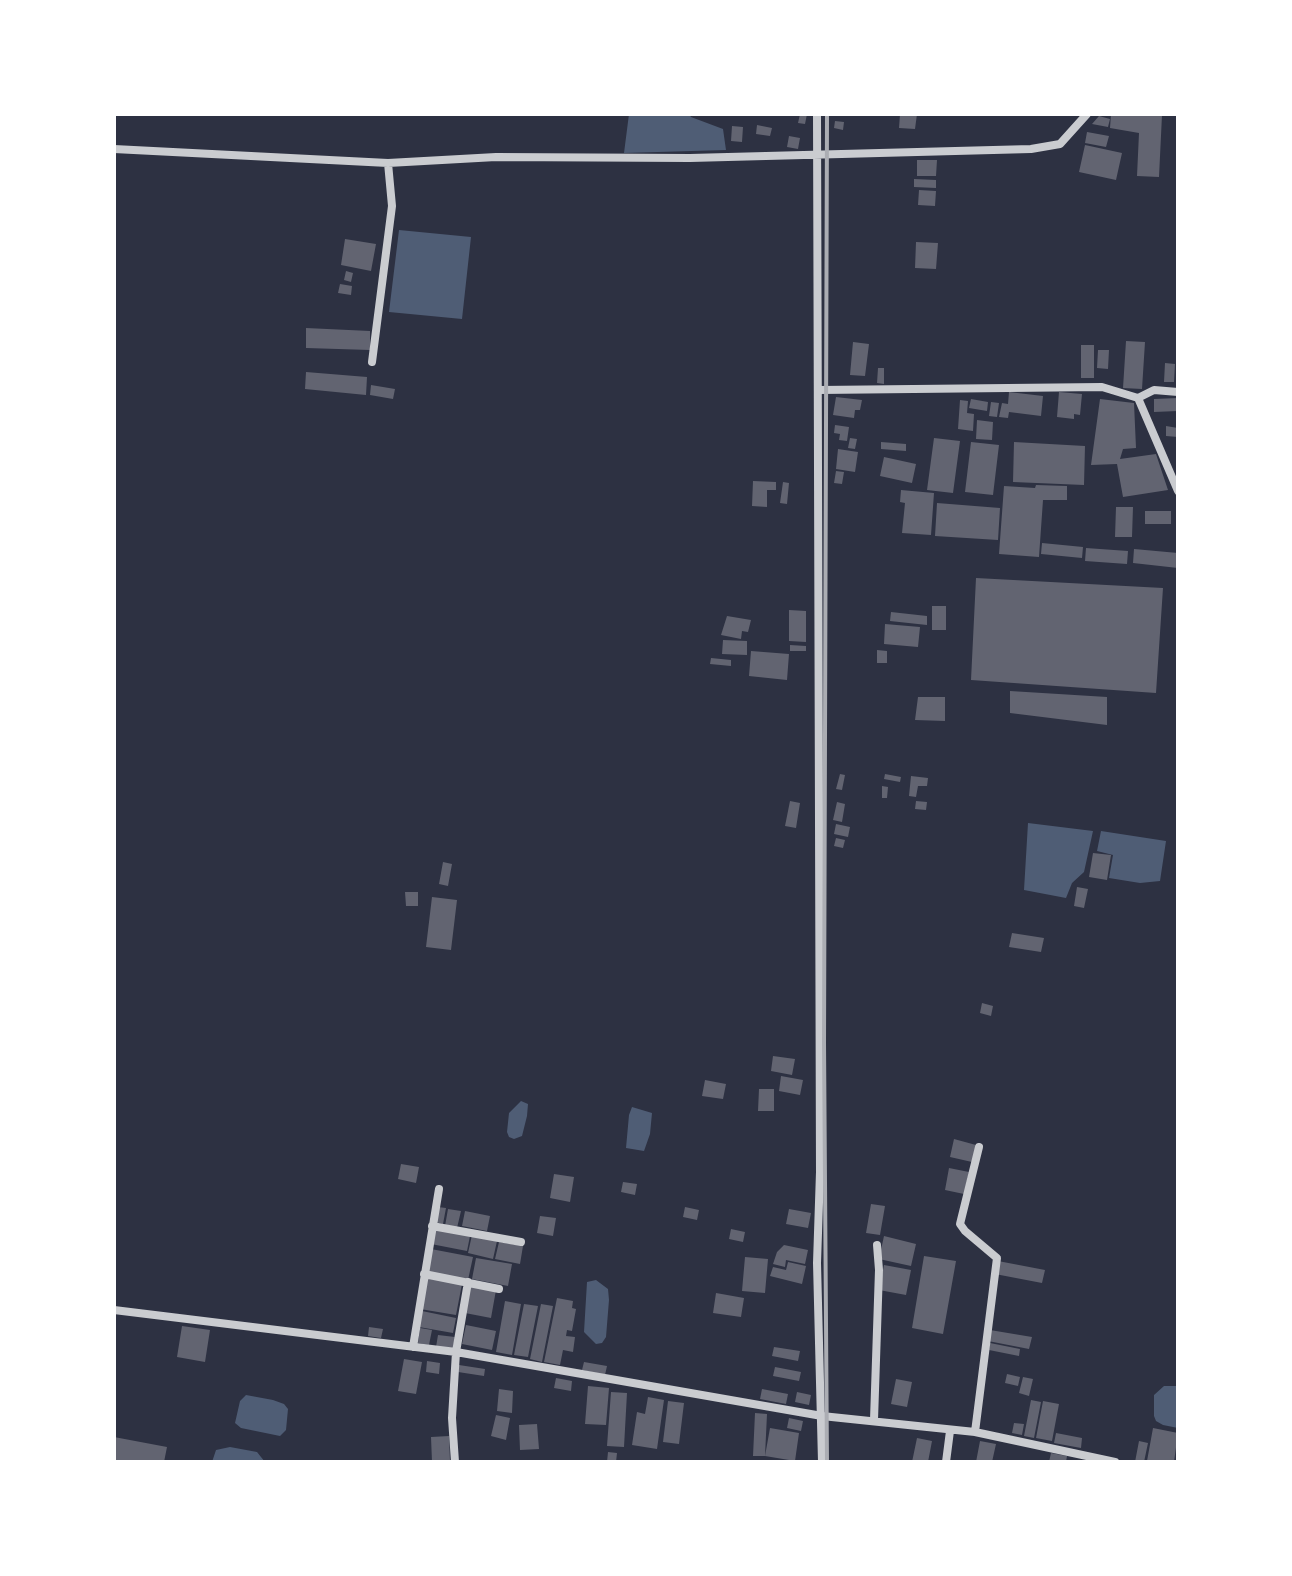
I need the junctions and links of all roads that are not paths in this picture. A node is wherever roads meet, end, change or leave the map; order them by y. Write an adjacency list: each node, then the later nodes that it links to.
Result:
1 (817, 114): 4 (street)
2 (1087, 114): 4 (street)
3 (114, 149): 5 (street)
4 (819, 155): 5 (street); 7 (street)
5 (388, 163): 6 (street)
6 (372, 362)
7 (819, 390): 9 (street); 22 (street)
8 (1178, 392): 9 (street)
9 (1138, 398): 10 (street)
10 (1178, 491)
11 (979, 1147): 25 (street)
12 (439, 1189): 13 (street)
13 (432, 1226): 14 (street); 16 (street)
14 (521, 1242)
15 (877, 1245): 23 (street)
16 (424, 1274): 17 (street); 20 (street)
17 (468, 1282): 18 (street); 21 (street)
18 (499, 1289)
19 (114, 1310): 20 (street)
20 (413, 1347): 21 (street)
21 (456, 1352): 22 (street); 26 (street)
22 (822, 1416): 23 (street); 27 (street)
23 (874, 1420): 24 (street)
24 (950, 1431): 25 (street); 28 (street)
25 (975, 1432): 29 (street)
26 (455, 1462)
27 (822, 1462)
28 (946, 1462)
29 (1115, 1462)

